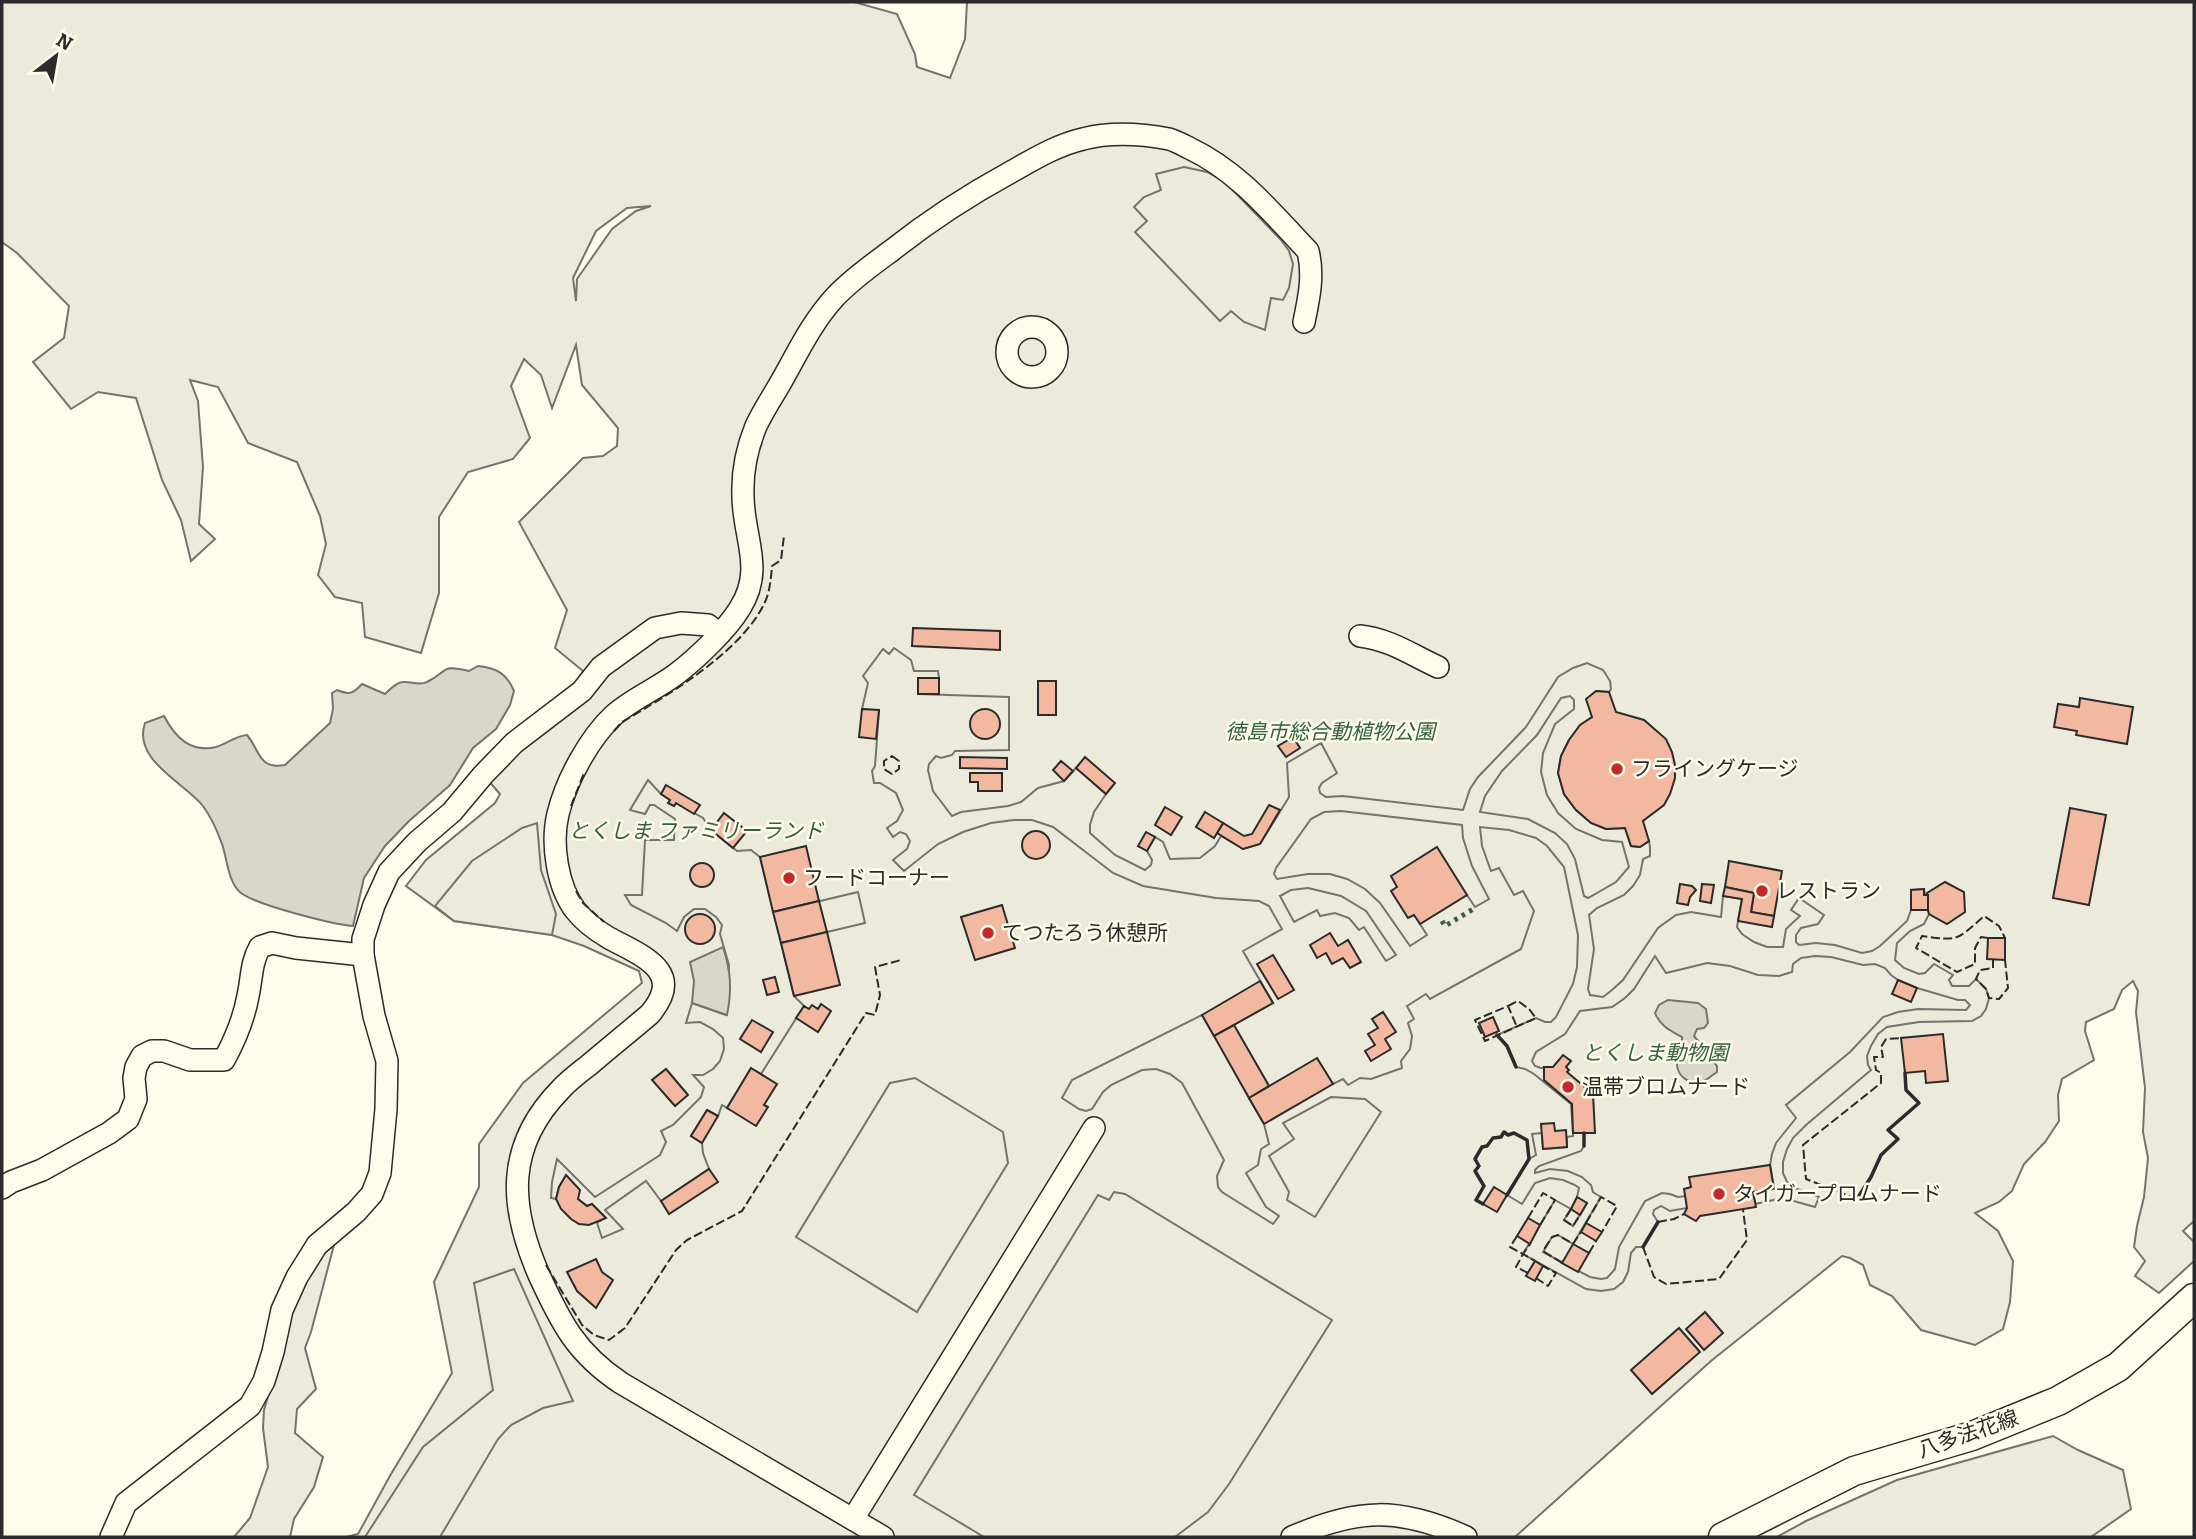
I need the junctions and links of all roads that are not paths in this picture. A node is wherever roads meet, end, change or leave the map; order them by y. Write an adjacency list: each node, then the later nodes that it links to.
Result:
1 (1304, 322): 2 (street)
2 (719, 634): 5 (street); 9 (street)
3 (1360, 636): 4 (street)
4 (1438, 667)
5 (363, 955): 7 (street); 10 (street)
6 (1094, 1128): 9 (street)
7 (2, 1188)
8 (2194, 1298): 14 (main road, 八多法花線)
9 (853, 1519): 11 (street)
10 (111, 1537)
11 (883, 1537)
12 (1292, 1537): 13 (street)
13 (1466, 1537)
14 (1723, 1537)

